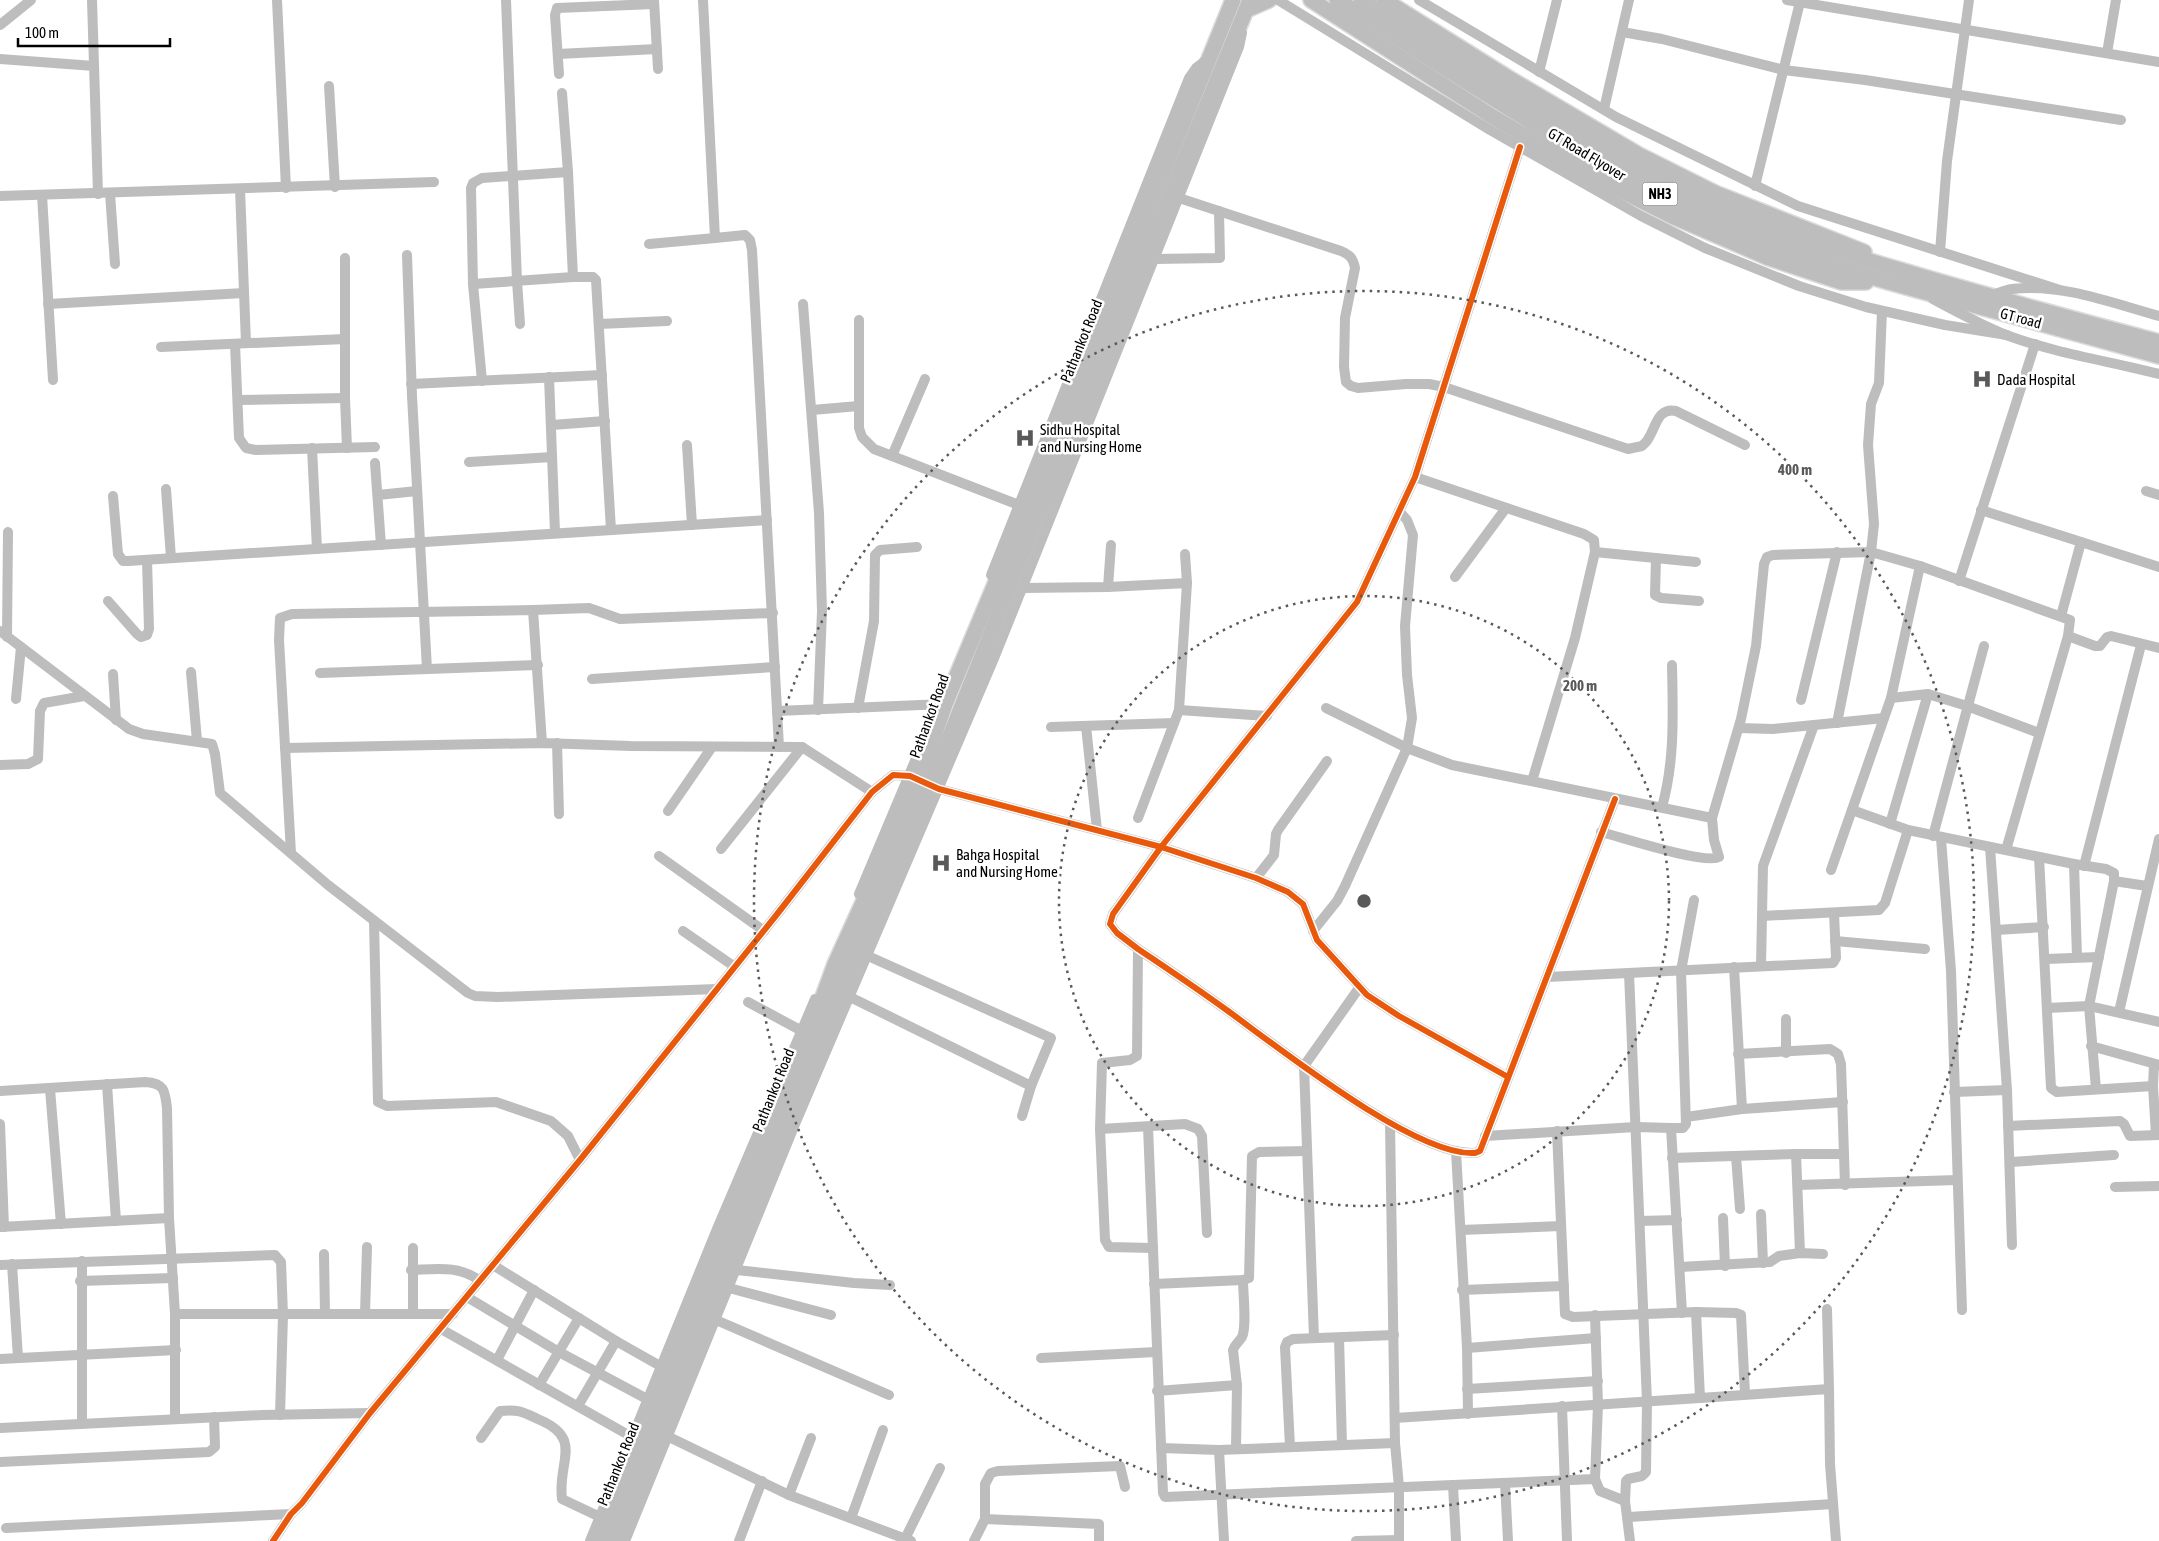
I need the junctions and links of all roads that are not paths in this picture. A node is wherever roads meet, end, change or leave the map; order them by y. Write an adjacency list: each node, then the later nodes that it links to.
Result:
1 (31, 0): 22 (street)
2 (92, 0): 31 (street)
3 (277, 0): 48 (street)
4 (506, 0): 44 (street)
5 (703, 0): 56 (street)
6 (1269, 0): 21 (highway)
7 (1278, 0): 42 (street)
8 (1309, 0): 66 (highway)
9 (1338, 0): 38 (highway, GT Road Flyover / NH3)
10 (1360, 0): 38 (highway, GT Road Flyover / NH3)
11 (1384, 0): 63 (highway)
12 (1420, 0): 34 (street)
13 (1557, 0): 34 (street)
14 (1629, 0): 24 (street)
15 (1787, 0): 19 (street)
16 (1969, 0): 23 (street)
17 (2116, 0): 26 (street)
18 (654, 2): 25 (street); 27 (street)
19 (1800, 2): 23 (street); 33 (street)
20 (1231, 3): 28 (highway, Pathankot Road)
21 (1248, 5): 54 (street); 201 (highway)
22 (0, 25)
23 (1965, 30): 26 (street); 39 (street)
24 (1622, 32): 33 (street); 40 (street)
25 (657, 49): 27 (street); 32 (street)
26 (2108, 53): 30 (street)
27 (558, 54): 35 (street)
28 (1210, 57): 118 (street); 173 (highway, Pathankot Road)
29 (0, 59): 31 (street)
30 (2159, 62)
31 (94, 66): 51 (street)
32 (658, 68)
33 (1784, 70): 39 (street); 47 (street)
34 (1539, 72): 40 (street)
35 (559, 74)
36 (329, 86): 46 (street)
37 (562, 93): 43 (street)
38 (1499, 94): 63 (highway, GT Road Flyover / NH3); 66 (highway, GT Road Flyover / NH3)
39 (1956, 94): 41 (street); 58 (street)
40 (1604, 109): 47 (street)
41 (2121, 120)
42 (1520, 147): 74 (street); 95 (street)
43 (568, 172): 44 (street); 64 (street)
44 (514, 176): 65 (street); 67 (street)
45 (434, 182): 46 (street)
46 (335, 186): 48 (street)
47 (1755, 186): 58 (street)
48 (286, 188): 49 (street)
49 (240, 189): 50 (street); 70 (street)
50 (110, 193): 51 (street); 62 (street)
51 (98, 194): 53 (street)
52 (0, 196): 53 (street)
53 (42, 196): 72 (street)
54 (1179, 198): 55 (street); 61 (street)
55 (1219, 211): 61 (street); 95 (street)
56 (715, 238): 57 (street); 122 (street)
57 (649, 244)
58 (1940, 252): 69 (street)
59 (406, 255): 94 (street)
60 (345, 258): 81 (street)
61 (1154, 259): 147 (street)
62 (115, 264)
63 (1896, 269): 71 (highway, GT road / NH3)
64 (573, 277): 65 (street); 79 (street)
65 (517, 281): 67 (street); 78 (street)
66 (1883, 282): 68 (highway, GT road / NH3)
67 (474, 284): 93 (street)
68 (1916, 290): 80 (street); 87 (highway, GT road / NH3)
69 (2060, 290): 71 (street); 75 (street)
70 (244, 293): 72 (street); 83 (street)
71 (1989, 296): 82 (highway, GT road / NH3)
72 (48, 304): 92 (street)
73 (804, 304): 99 (street)
74 (1882, 311): 80 (street); 135 (street)
75 (2159, 316)
76 (859, 320): 98 (street)
77 (667, 321): 79 (street)
78 (520, 324)
79 (599, 324): 89 (street)
80 (2007, 335): 85 (street)
81 (345, 339): 83 (street); 96 (street)
82 (2159, 342)
83 (246, 343): 84 (street)
84 (234, 344): 86 (street); 97 (street)
85 (2035, 344): 88 (street); 120 (street)
86 (161, 347)
87 (2159, 356)
88 (2159, 374)
89 (602, 375): 90 (street); 100 (street)
90 (549, 377): 93 (street); 101 (street)
91 (925, 379): 107 (street)
92 (53, 380)
93 (482, 381): 94 (street)
94 (411, 384): 114 (street)
95 (1444, 387): 103 (street); 111 (street)
96 (345, 398): 97 (street); 105 (street)
97 (238, 400): 104 (street)
98 (859, 406): 99 (street); 107 (street)
99 (812, 410): 177 (street)
100 (604, 421): 101 (street); 124 (street)
101 (552, 425): 108 (street)
102 (687, 445): 123 (street)
103 (1745, 445)
104 (312, 448): 105 (street); 132 (street)
105 (347, 448): 106 (street)
106 (375, 448)
107 (892, 456): 118 (street)
108 (552, 457): 109 (street); 126 (street)
109 (469, 462)
110 (375, 463): 115 (street)
111 (1415, 477): 119 (street); 121 (street)
112 (166, 488): 137 (street)
113 (2146, 491): 116 (street)
114 (417, 492): 115 (street); 127 (street)
115 (378, 495): 129 (street)
116 (2159, 495)
117 (113, 496): 139 (street)
118 (1019, 505): 173 (street)
119 (1506, 508): 133 (street); 143 (street)
120 (1981, 510): 128 (street); 144 (street)
121 (1399, 511): 180 (street); 197 (street)
122 (767, 520): 123 (street); 152 (street)
123 (692, 525): 124 (street)
124 (611, 530): 126 (street)
125 (8, 532): 154 (street)
126 (555, 534): 127 (street)
127 (421, 542): 129 (street); 151 (street)
128 (2081, 542): 142 (street); 153 (street)
129 (381, 545): 132 (street)
130 (1111, 545): 146 (street)
131 (917, 547): 175 (street)
132 (317, 549): 137 (street)
133 (1595, 552): 138 (street); 200 (street)
134 (1837, 552): 135 (street); 172 (street); 188 (street)
135 (1871, 552): 141 (street); 184 (street)
136 (1185, 554): 145 (street)
137 (172, 558): 139 (street)
138 (1656, 558): 140 (street); 148 (street)
139 (147, 560): 149 (street)
140 (1696, 562)
141 (1920, 566): 144 (street); 170 (street)
142 (2159, 567)
143 (1455, 577)
144 (1960, 581): 153 (street)
145 (1187, 583): 146 (street); 178 (street)
146 (1108, 587): 147 (street)
147 (1022, 588): 201 (street)
148 (1699, 601)
149 (108, 602)
150 (533, 610): 151 (street); 152 (street); 160 (street)
151 (424, 611): 163 (street); 196 (street)
152 (773, 613): 162 (street)
153 (2061, 616): 155 (street)
154 (4, 634): 158 (street)
155 (2068, 636): 156 (street); 189 (street)
156 (2141, 644): 159 (street); 223 (street)
157 (1984, 646): 174 (street)
158 (21, 647): 169 (street); 171 (street)
159 (2159, 648)
160 (538, 665): 163 (street); 191 (street)
161 (1672, 665): 204 (street)
162 (775, 667): 167 (street); 179 (street)
163 (427, 669): 165 (street)
164 (191, 672): 190 (street)
165 (320, 673)
166 (113, 674): 182 (street)
167 (592, 679)
168 (1928, 694): 170 (street); 174 (street); 210 (street)
169 (84, 696): 182 (street); 199 (street)
170 (1891, 698): 181 (street)
171 (16, 699)
172 (1801, 700)
173 (942, 704): 175 (street); 201 (highway, Pathankot Road)
174 (1966, 706): 189 (street); 214 (street)
175 (858, 708): 177 (street)
176 (1326, 708): 197 (street)
177 (818, 710): 179 (street)
178 (1179, 710): 180 (street); 183 (street)
179 (777, 711): 194 (street)
180 (1268, 716): 216 (street)
181 (1884, 718): 184 (street); 205 (street)
182 (116, 720): 190 (street)
183 (1174, 723): 187 (street); 208 (street)
184 (1837, 723): 185 (street)
185 (1814, 725): 188 (street); 230 (street)
186 (1052, 726): 187 (street)
187 (1086, 726): 211 (street)
188 (1739, 728): 209 (street)
189 (2039, 733): 219 (street)
190 (197, 741): 220 (street)
191 (542, 742): 192 (street); 196 (street)
192 (557, 743): 193 (street); 207 (street)
193 (712, 747): 194 (street); 206 (street)
194 (779, 747): 195 (street)
195 (802, 747): 202 (street); 218 (street)
196 (285, 748): 220 (street)
197 (1407, 748): 200 (street); 236 (street)
198 (1328, 761): 225 (street)
199 (0, 765)
200 (1532, 781): 203 (street)
201 (924, 783): 202 (street); 211 (street); 240 (street); 259 (street); 431 (highway, Pathankot Road); 432 (highway)
202 (872, 792): 235 (street)
203 (1615, 799): 204 (street); 213 (street)
204 (1662, 807): 209 (street)
205 (1852, 810): 210 (street); 224 (street)
206 (668, 811)
207 (559, 814)
208 (1138, 818)
209 (1712, 818): 213 (street)
210 (1890, 824): 212 (street)
211 (1097, 830): 216 (street)
212 (1908, 830): 214 (street); 229 (street)
213 (1601, 832): 249 (street)
214 (1937, 837): 217 (street); 273 (street)
215 (2159, 839): 227 (street)
216 (1161, 847): 225 (street); 238 (street)
217 (1990, 847): 219 (street); 233 (street)
218 (721, 849)
219 (2006, 850): 222 (street)
220 (291, 853): 231 (street)
221 (659, 856): 235 (street)
222 (2039, 857): 223 (street); 232 (street)
223 (2079, 865): 226 (street); 241 (street)
224 (1831, 870)
225 (1256, 878): 236 (street)
226 (2114, 880): 227 (street); 242 (street)
227 (2147, 886): 256 (street)
228 (1694, 900): 247 (street)
229 (1834, 913): 230 (street); 237 (street)
230 (1762, 916): 244 (street)
231 (374, 921): 251 (street); 295 (street)
232 (2044, 927): 233 (street); 243 (street)
233 (1996, 930): 271 (street)
234 (683, 931): 245 (street)
235 (764, 931): 245 (street)
236 (1313, 931): 250 (street)
237 (1835, 941): 239 (street); 244 (street)
238 (1138, 949): 264 (street); 284 (street)
239 (1926, 949)
240 (868, 956): 252 (street); 267 (street)
241 (2077, 957): 242 (street); 243 (street)
242 (2099, 957): 254 (street)
243 (2046, 959): 255 (street)
244 (1761, 966): 246 (street)
245 (735, 967): 251 (street)
246 (1734, 967): 247 (street); 262 (street)
247 (1681, 971): 248 (street); 277 (street)
248 (1628, 972): 249 (street); 282 (street)
249 (1547, 977): 265 (street)
250 (1359, 988): 264 (street); 265 (street)
251 (717, 989): 295 (street)
252 (850, 997): 267 (street); 330 (street)
253 (748, 1002): 259 (street)
254 (2089, 1006): 255 (street); 256 (street); 260 (street)
255 (2047, 1008): 270 (street)
256 (2119, 1012): 258 (street)
257 (1786, 1019): 261 (street)
258 (2159, 1022)
259 (802, 1031): 373 (street)
260 (2091, 1046): 263 (street); 270 (street)
261 (1786, 1053): 262 (street); 274 (street)
262 (1738, 1054): 275 (street)
263 (2157, 1064): 268 (street)
264 (1304, 1066): 278 (street); 288 (street)
265 (1508, 1077): 287 (street)
266 (107, 1084): 269 (street); 304 (street); 307 (street)
267 (1031, 1086): 276 (street)
268 (2153, 1086): 270 (street); 286 (street)
269 (50, 1089): 272 (street); 309 (street)
270 (2096, 1089)
271 (2007, 1090): 273 (street); 281 (street)
272 (0, 1091)
273 (1954, 1092): 297 (street)
274 (1843, 1102): 275 (street); 291 (street)
275 (1742, 1109): 277 (street)
276 (1022, 1116)
277 (1686, 1117): 283 (street)
278 (1390, 1123): 289 (street); 359 (street)
279 (0, 1124): 311 (street)
280 (1148, 1126): 284 (street); 313 (street); 317 (street)
281 (2008, 1126): 286 (street); 296 (street)
282 (1636, 1127): 283 (street); 285 (street); 308 (street)
283 (1671, 1128): 294 (street)
284 (1100, 1129): 317 (street)
285 (1556, 1131): 287 (street); 310 (street)
286 (2157, 1135)
287 (1485, 1136): 289 (street)
288 (1307, 1151): 332 (street); 360 (street)
289 (1456, 1152): 312 (street)
290 (1796, 1154): 291 (street); 292 (street); 298 (street)
291 (1844, 1154): 299 (street)
292 (1736, 1156): 294 (street); 302 (street)
293 (2114, 1156): 296 (street)
294 (1672, 1158): 306 (street)
295 (580, 1160): 326 (street)
296 (2011, 1162): 314 (street)
297 (1958, 1180): 299 (street); 343 (street)
298 (1798, 1185): 299 (street); 318 (street)
299 (1845, 1185)
300 (2159, 1186): 301 (street)
301 (2115, 1187)
302 (1740, 1209)
303 (1761, 1214): 323 (street)
304 (169, 1218): 307 (street); 321 (street)
305 (1723, 1218): 327 (street)
306 (1677, 1220): 308 (street); 328 (street)
307 (116, 1221): 309 (street)
308 (1640, 1221): 345 (street)
309 (61, 1224): 311 (street)
310 (1561, 1226): 312 (street); 337 (street)
311 (2, 1227)
312 (1461, 1230): 340 (street)
313 (1207, 1233)
314 (2012, 1245)
315 (367, 1247): 350 (street)
316 (412, 1248): 329 (street)
317 (1153, 1248): 335 (street)
318 (1800, 1253): 320 (street); 323 (street)
319 (324, 1254): 349 (street)
320 (1823, 1254)
321 (172, 1259): 322 (street); 331 (street); 348 (street)
322 (82, 1261): 324 (street); 333 (street)
323 (1763, 1263): 327 (street)
324 (12, 1264): 325 (street); 369 (street)
325 (0, 1265)
326 (493, 1266): 334 (street); 339 (street)
327 (1725, 1266): 328 (street)
328 (1680, 1267): 346 (street)
329 (412, 1270): 334 (street); 351 (street)
330 (737, 1270): 336 (street); 338 (street)
331 (173, 1278): 333 (street); 347 (street)
332 (1243, 1280): 335 (street); 377 (street)
333 (80, 1281): 368 (street)
334 (480, 1281): 341 (street)
335 (1154, 1284): 367 (street)
336 (890, 1285)
337 (1564, 1286): 340 (street); 354 (street)
338 (729, 1288): 353 (street); 356 (street)
339 (534, 1290): 355 (street); 357 (street)
340 (1462, 1290): 364 (street)
341 (467, 1297): 352 (street); 357 (street)
342 (1828, 1309): 379 (street)
343 (1962, 1310)
344 (1696, 1312): 346 (street); 381 (street); 383 (street)
345 (1644, 1313): 346 (street); 354 (street); 385 (street)
346 (1682, 1313)
347 (175, 1314): 348 (street); 365 (street)
348 (283, 1314): 349 (street); 391 (street)
349 (325, 1314): 350 (street)
350 (366, 1314): 351 (street)
351 (413, 1314): 352 (street)
352 (453, 1314): 358 (street)
353 (831, 1315)
354 (1595, 1315): 362 (street)
355 (579, 1318): 363 (street); 366 (street)
356 (716, 1320): 382 (street); 398 (street)
357 (515, 1326): 366 (street); 372 (street)
358 (441, 1329): 372 (street); 389 (street)
359 (1394, 1334): 361 (street); 393 (street)
360 (1314, 1338): 361 (street); 404 (street)
361 (1339, 1338): 403 (street)
362 (1596, 1338): 364 (street); 375 (street)
363 (616, 1341): 373 (street); 374 (street)
364 (1467, 1348): 378 (street)
365 (176, 1350): 368 (street); 394 (street)
366 (559, 1352): 374 (street); 376 (street)
367 (1156, 1352): 370 (street); 380 (street)
368 (81, 1356): 369 (street); 395 (street)
369 (18, 1358): 371 (street)
370 (1040, 1358)
371 (0, 1359)
372 (497, 1360): 376 (street)
373 (662, 1367): 384 (street)
374 (598, 1372): 384 (street); 387 (street)
375 (1598, 1381): 378 (street); 386 (street)
376 (539, 1385): 387 (street)
377 (1237, 1385): 380 (street); 406 (street)
378 (1468, 1389): 390 (street)
379 (1829, 1389): 381 (street); 420 (street)
380 (1158, 1391): 405 (street)
381 (1745, 1394): 383 (street)
382 (889, 1395)
383 (1700, 1398): 385 (street)
384 (647, 1399): 399 (street)
385 (1647, 1402): 386 (street); 419 (street)
386 (1598, 1404): 388 (street); 410 (street)
387 (578, 1406): 399 (street)
388 (1562, 1406): 390 (street); 412 (street)
389 (370, 1413): 391 (street); 421 (street)
390 (1468, 1414): 393 (street)
391 (280, 1415): 392 (street)
392 (214, 1417): 394 (street); 408 (street)
393 (1395, 1418): 402 (street)
394 (175, 1419): 395 (street)
395 (82, 1424): 396 (street)
396 (0, 1428)
397 (883, 1430): 424 (street)
398 (669, 1436): 411 (street); 433 (street)
399 (632, 1437): 422 (street)
400 (481, 1438): 422 (street)
401 (811, 1438): 417 (street)
402 (1395, 1443): 403 (street); 416 (street)
403 (1342, 1445): 404 (street)
404 (1290, 1447): 406 (street)
405 (1161, 1448): 407 (street); 418 (street)
406 (1236, 1449): 407 (street)
407 (1219, 1450): 418 (street)
408 (0, 1462)
409 (940, 1468): 427 (street)
410 (1595, 1479): 412 (street); 419 (street)
411 (762, 1481): 417 (street); 434 (street)
412 (1564, 1481): 413 (street); 441 (street)
413 (1505, 1482): 414 (street); 440 (street)
414 (1453, 1485): 416 (street); 439 (street)
415 (1125, 1487): 425 (street)
416 (1399, 1487): 418 (street); 428 (street)
417 (789, 1494): 424 (street)
418 (1221, 1496): 437 (street)
419 (1625, 1501): 423 (street)
420 (1834, 1504): 423 (street); 443 (street)
421 (291, 1514): 426 (street); 429 (street)
422 (600, 1517): 430 (street)
423 (1629, 1517): 442 (street)
424 (851, 1518): 427 (street)
425 (985, 1519): 435 (street); 436 (street)
426 (6, 1528)
427 (908, 1540)
428 (1399, 1540): 438 (street)
429 (273, 1541)
430 (590, 1541)
431 (599, 1541)
432 (614, 1541)
433 (625, 1541)
434 (740, 1541)
435 (974, 1541)
436 (1099, 1541)
437 (1224, 1541)
438 (1356, 1541)
439 (1456, 1541)
440 (1508, 1541)
441 (1568, 1541)
442 (1630, 1541)
443 (1836, 1541)

